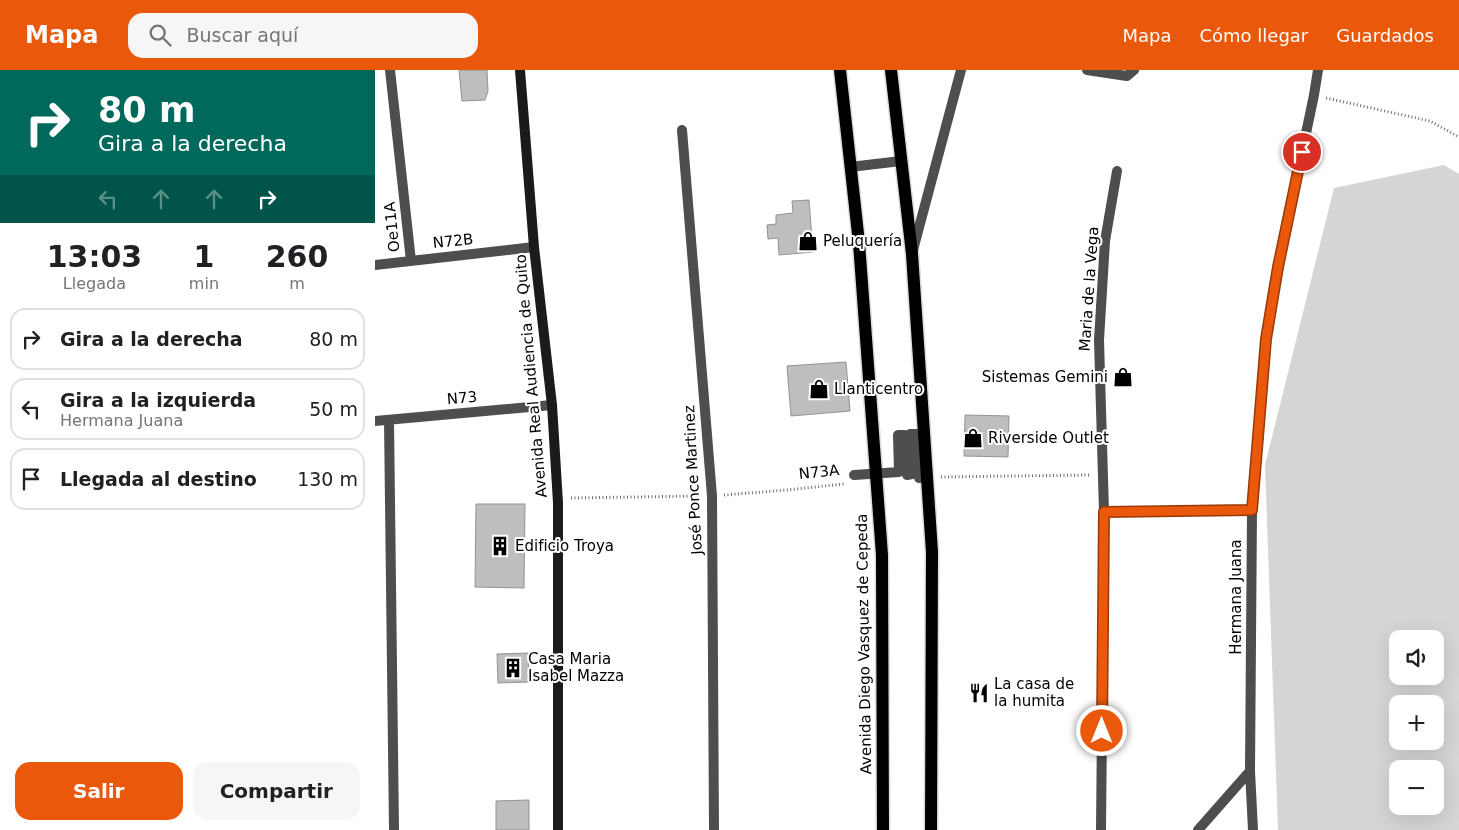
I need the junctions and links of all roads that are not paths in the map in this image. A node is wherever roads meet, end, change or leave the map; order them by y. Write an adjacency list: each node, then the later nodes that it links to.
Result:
1 (390, 70): 15 (street, Oe11A)
2 (520, 70): 13 (main road, Avenida Real Audiencia de Quito)
3 (839, 70): 11 (main road, Avenida Diego Vasquez de Cepeda)
4 (891, 70): 10 (main road)
5 (961, 70): 14 (street)
6 (1087, 70): 7 (street)
7 (1133, 70)
8 (1318, 70): 23 (street, Hermana Juana)
9 (682, 130): 28 (street, José Ponce Martinez)
10 (901, 161): 11 (street); 14 (main road)
11 (850, 167): 20 (main road, Avenida Diego Vasquez de Cepeda)
12 (1117, 171): 24 (street, Maria de la Vega)
13 (534, 247): 15 (street, N72B); 17 (main road, Avenida Real Audiencia de Quito)
14 (912, 254): 22 (main road)
15 (411, 261): 16 (street, N72B)
16 (375, 265)
17 (552, 406): 18 (street, N73); 27 (main road, Avenida Real Audiencia de Quito)
18 (389, 420): 19 (street, N73); 26 (street)
19 (375, 421)
20 (876, 474): 21 (street, N73A); 22 (street, N73A); 29 (main road, Avenida Diego Vasquez de Cepeda)
21 (854, 475)
22 (928, 477): 30 (main road)
23 (1252, 510): 24 (street); 25 (street, Hermana Juana)
24 (1104, 512): 31 (street, Maria de la Vega)
25 (1250, 771): 32 (street); 33 (street, Hermana Juana)
26 (394, 830)
27 (558, 830)
28 (714, 830)
29 (883, 830)
30 (931, 830)
31 (1101, 830)
32 (1198, 830)
33 (1253, 830)

